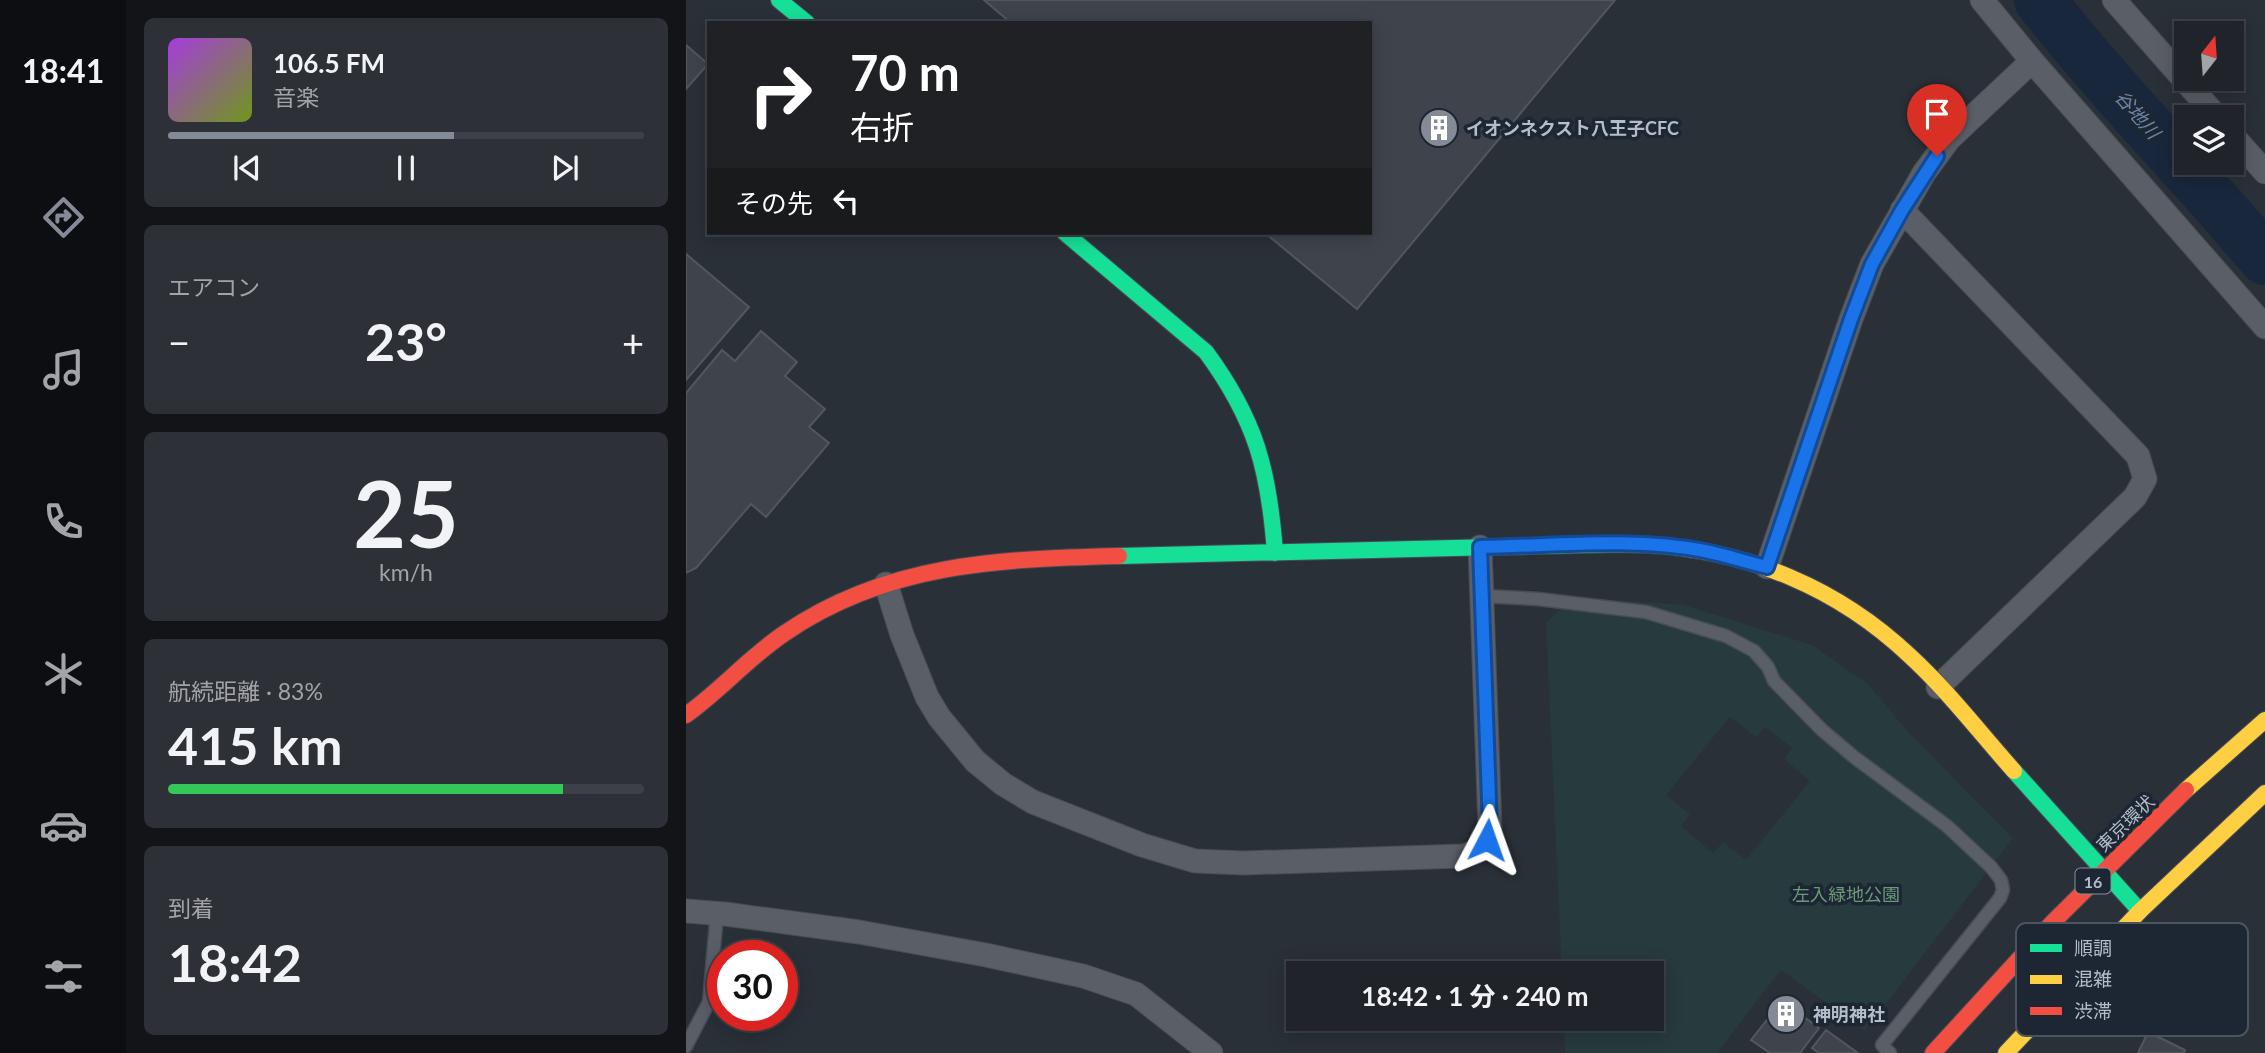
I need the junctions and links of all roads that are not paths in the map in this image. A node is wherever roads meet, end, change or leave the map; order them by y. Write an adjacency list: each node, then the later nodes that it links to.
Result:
1 (779, 0): 4 (main road)
2 (1982, 0): 5 (street)
3 (2114, 0): 6 (street)
4 (805, 21)
5 (2032, 61): 9 (street); 11 (street)
6 (2206, 105)
7 (2244, 149): 8 (street)
8 (2265, 172)
9 (1902, 210): 14 (street); 17 (street)
10 (1067, 235): 13 (main road)
11 (2265, 327)
12 (1480, 547): 13 (main road); 14 (main road); 16 (street)
13 (1275, 552): 15 (main road)
14 (1767, 567): 17 (main road)
15 (886, 584): 16 (street); 18 (main road)
16 (1482, 596): 31 (lane)
17 (1938, 687): 21 (main road)
18 (686, 715)
19 (2265, 720): 21 (main road, 東京環状 / 16)
20 (2265, 793): 23 (main road)
21 (2103, 871): 23 (main road); 25 (main road, 東京環状 / 16)
22 (686, 911): 24 (street)
23 (2140, 911): 26 (main road)
24 (717, 913): 29 (lane); 30 (street)
25 (2053, 923)
26 (2129, 923)
27 (2016, 962): 32 (main road, 東京環状 / 16)
28 (2023, 1036): 33 (main road)
29 (686, 1046)
30 (1211, 1053)
31 (1890, 1053)
32 (1933, 1053)
33 (2007, 1053)

